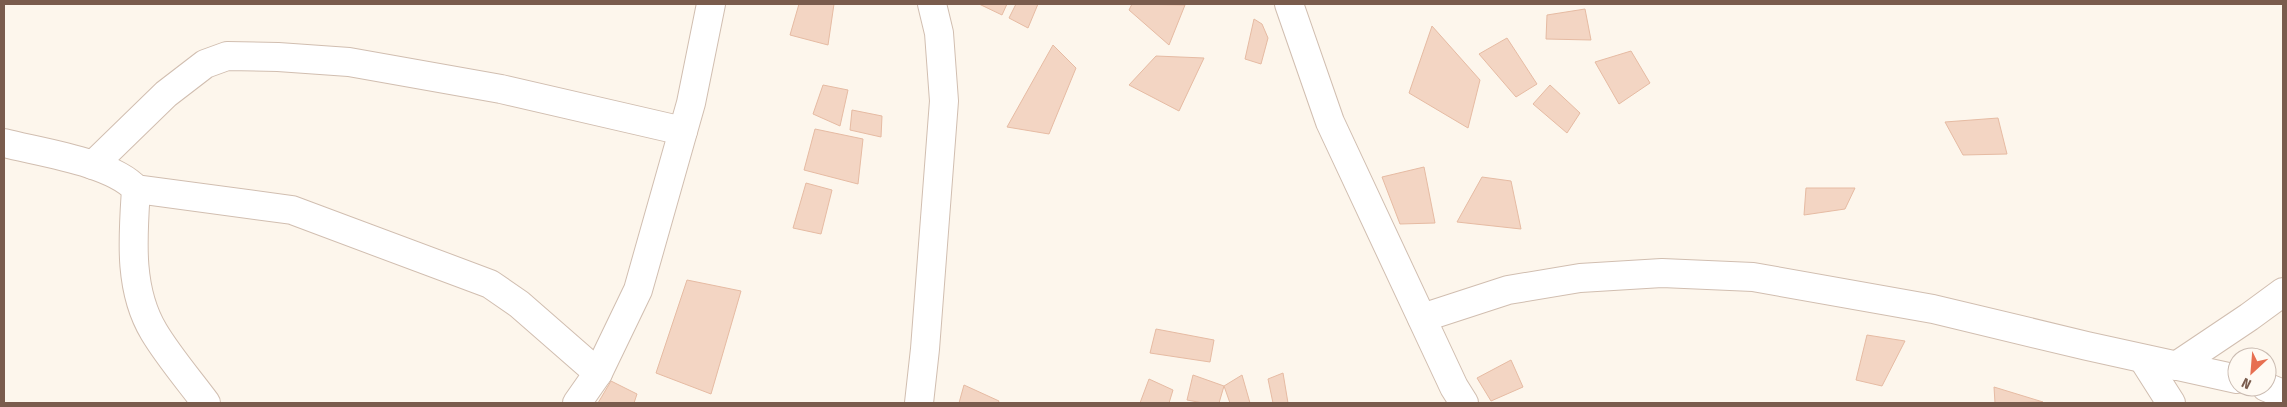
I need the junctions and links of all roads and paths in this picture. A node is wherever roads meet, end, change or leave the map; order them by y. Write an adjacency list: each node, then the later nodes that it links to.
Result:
1 (711, 4): 4 (street)
2 (932, 4): 16 (street)
3 (1289, 4): 9 (street)
4 (683, 131): 6 (street); 12 (street)
5 (4, 143): 6 (street)
6 (93, 165): 7 (street)
7 (136, 189): 12 (street); 14 (street)
8 (2283, 292): 11 (street)
9 (1422, 318): 10 (street); 17 (street)
10 (2143, 359): 11 (street); 18 (street)
11 (2176, 366): 13 (street)
12 (598, 373): 15 (street)
13 (2227, 377)
14 (206, 403)
15 (577, 403)
16 (919, 403)
17 (1464, 403)
18 (2171, 403)

